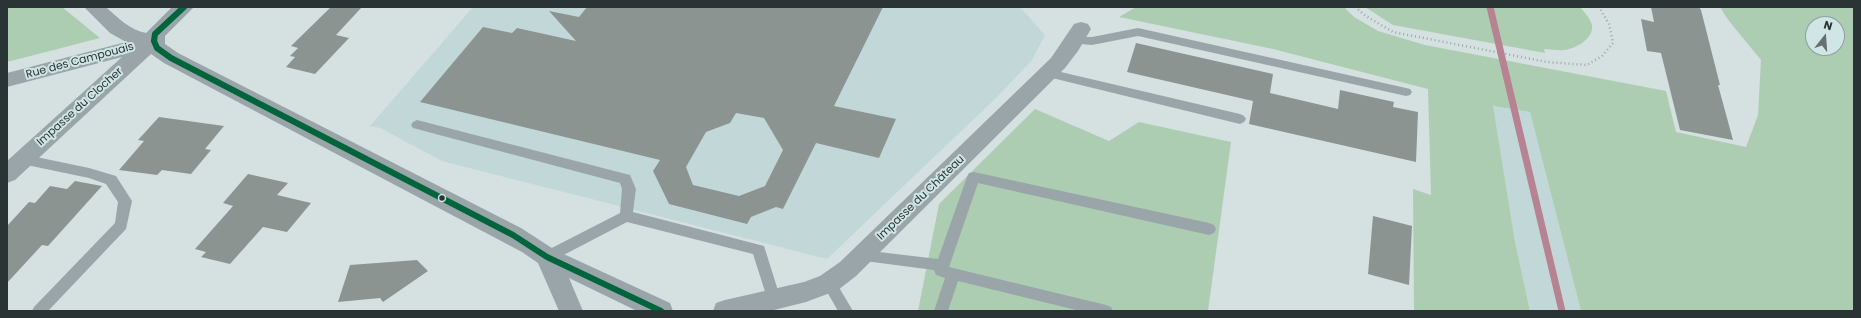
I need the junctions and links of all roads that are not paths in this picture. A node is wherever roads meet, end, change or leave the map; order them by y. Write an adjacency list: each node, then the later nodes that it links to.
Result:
1 (94, 7): 4 (street)
2 (184, 7): 4 (street)
3 (1077, 35): 5 (street, Impasse du Château); 7 (lane)
4 (154, 41): 6 (street, Rue des Campouais); 10 (street, Impasse du Clocher); 15 (street)
5 (1048, 73): 8 (lane); 14 (street, Impasse du Château)
6 (7, 80)
7 (1406, 92)
8 (1240, 119)
9 (417, 125): 12 (lane)
10 (22, 159): 11 (street, Impasse du Clocher); 19 (lane)
11 (7, 174)
12 (626, 216): 15 (lane); 18 (lane)
13 (1209, 229): 16 (lane)
14 (862, 256): 16 (lane); 17 (street, Impasse du Château)
15 (547, 257): 20 (street); 21 (street)
16 (948, 269): 24 (lane); 25 (lane)
17 (829, 283): 18 (street, Impasse du Château); 23 (lane)
18 (774, 300): 22 (street, Impasse du Château)
19 (39, 311)
20 (571, 311)
21 (661, 311)
22 (725, 311)
23 (846, 311)
24 (941, 311)
25 (1106, 311)

